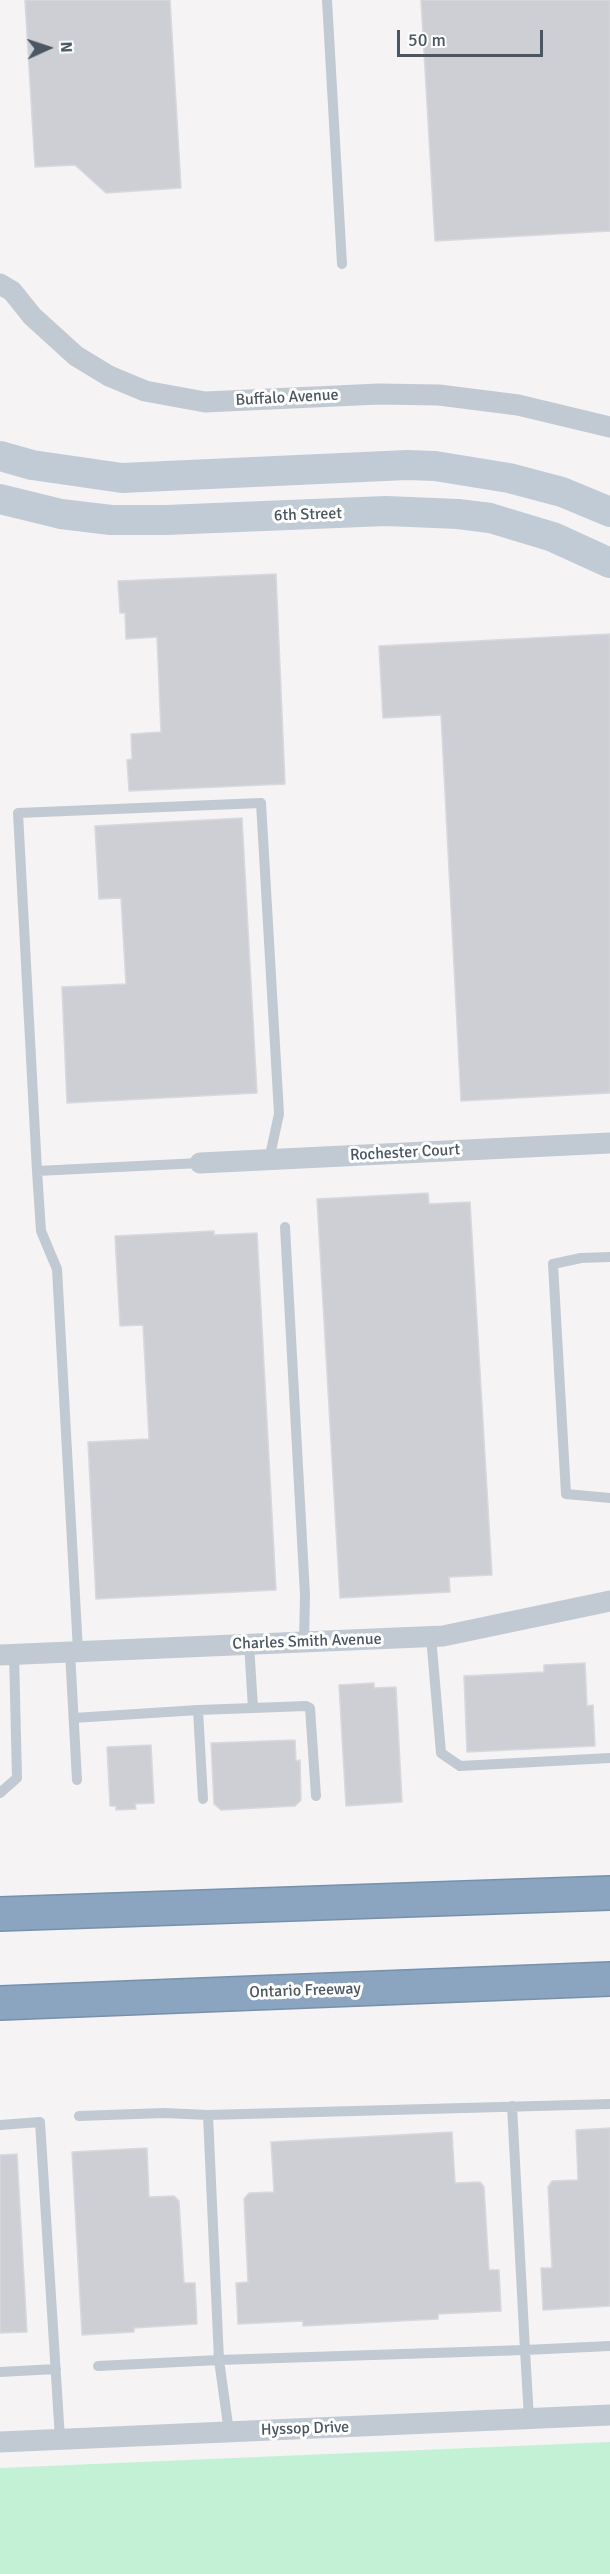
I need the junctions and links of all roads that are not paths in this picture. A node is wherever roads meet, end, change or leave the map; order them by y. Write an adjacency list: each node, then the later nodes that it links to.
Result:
1 (327, 0): 2 (lane)
2 (342, 264)
3 (0, 284): 4 (street, Buffalo Avenue)
4 (610, 427)
5 (0, 456): 7 (main road)
6 (0, 499): 8 (main road, 6th Street)
7 (610, 512)
8 (610, 563)
9 (610, 1143): 10 (street, Rochester Court)
10 (269, 1160): 11 (street, Rochester Court); 12 (lane)
11 (200, 1163): 12 (lane)
12 (37, 1171): 20 (lane)
13 (285, 1227): 18 (lane)
14 (610, 1257): 15 (lane)
15 (610, 1498)
16 (610, 1601): 17 (street, Charles Smith Avenue)
17 (431, 1636): 18 (street, Charles Smith Avenue); 25 (lane)
18 (304, 1642): 19 (street, Charles Smith Avenue)
19 (249, 1644): 20 (street, Charles Smith Avenue); 22 (lane)
20 (74, 1651): 21 (street, Charles Smith Avenue); 24 (lane)
21 (7, 1654): 27 (lane)
22 (253, 1708): 23 (lane); 28 (lane)
23 (198, 1710): 24 (lane); 29 (lane)
24 (74, 1718): 26 (lane)
25 (610, 1758)
26 (77, 1780)
27 (0, 1792)
28 (316, 1796)
29 (203, 1799)
30 (610, 1893): 31 (highway)
31 (0, 1914)
32 (610, 1979): 33 (highway, Ontario Freeway)
33 (0, 2003)
34 (610, 2104): 35 (lane)
35 (512, 2106): 36 (lane); 40 (lane)
36 (208, 2115): 37 (lane); 41 (lane)
37 (80, 2116)
38 (0, 2125): 43 (lane)
39 (610, 2346): 40 (lane)
40 (525, 2350): 41 (lane); 46 (lane)
41 (219, 2360): 42 (lane); 47 (lane)
42 (98, 2366)
43 (56, 2369): 44 (lane); 48 (lane)
44 (0, 2372)
45 (610, 2415): 46 (street, Hyssop Drive)
46 (529, 2419): 47 (street, Hyssop Drive)
47 (229, 2432): 48 (street, Hyssop Drive)
48 (60, 2439): 49 (street, Hyssop Drive)
49 (0, 2442)

